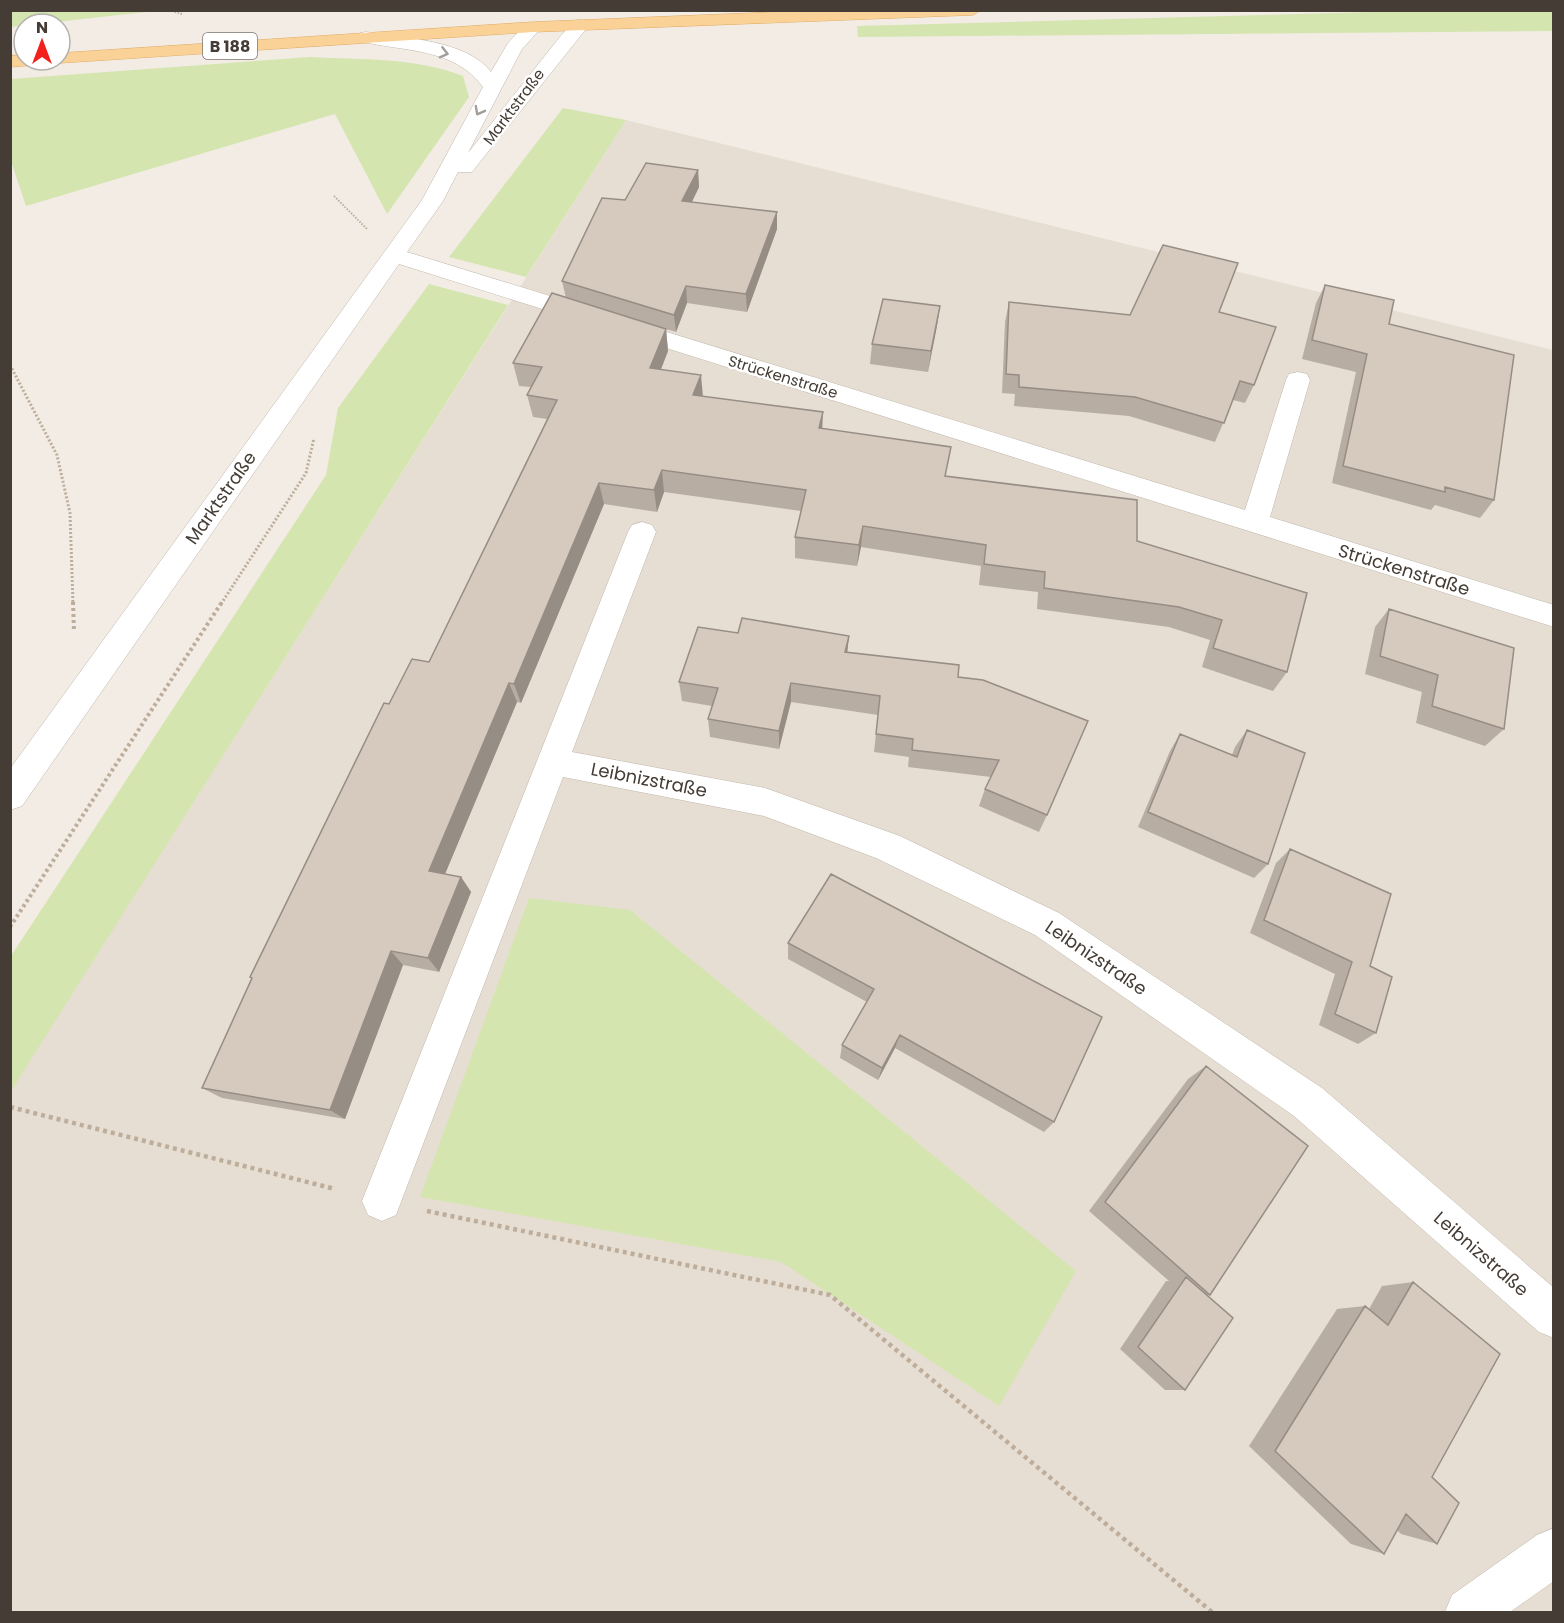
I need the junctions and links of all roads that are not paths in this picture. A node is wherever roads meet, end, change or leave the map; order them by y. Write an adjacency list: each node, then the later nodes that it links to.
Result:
1 (551, 10): 7 (main road, Marktstraße)
2 (594, 10): 6 (main road, Marktstraße)
3 (699, 10): 5 (main road)
4 (973, 10): 5 (main road, B 188)
5 (758, 17): 6 (main road, B 188)
6 (580, 25): 7 (main road, B 188); 11 (street, Marktstraße)
7 (533, 27): 8 (main road, B 188); 10 (street, Marktstraße)
8 (366, 38): 9 (main road, B 188); 10 (street, one-way to 10)
9 (72, 57)
10 (492, 86): 11 (street, Marktstraße, one-way to 11)
11 (432, 201): 12 (street, Marktstraße)
12 (394, 255): 14 (street, Strückenstraße); 18 (street, Marktstraße)
13 (1298, 380): 14 (street)
14 (1254, 524): 16 (street, Strückenstraße)
15 (642, 532): 17 (street)
16 (1554, 616)
17 (554, 762): 19 (street); 20 (street, Leibnizstraße)
18 (10, 796)
19 (382, 1201)
20 (1554, 1317)
21 (1554, 1552): 22 (street)
22 (1469, 1612)

